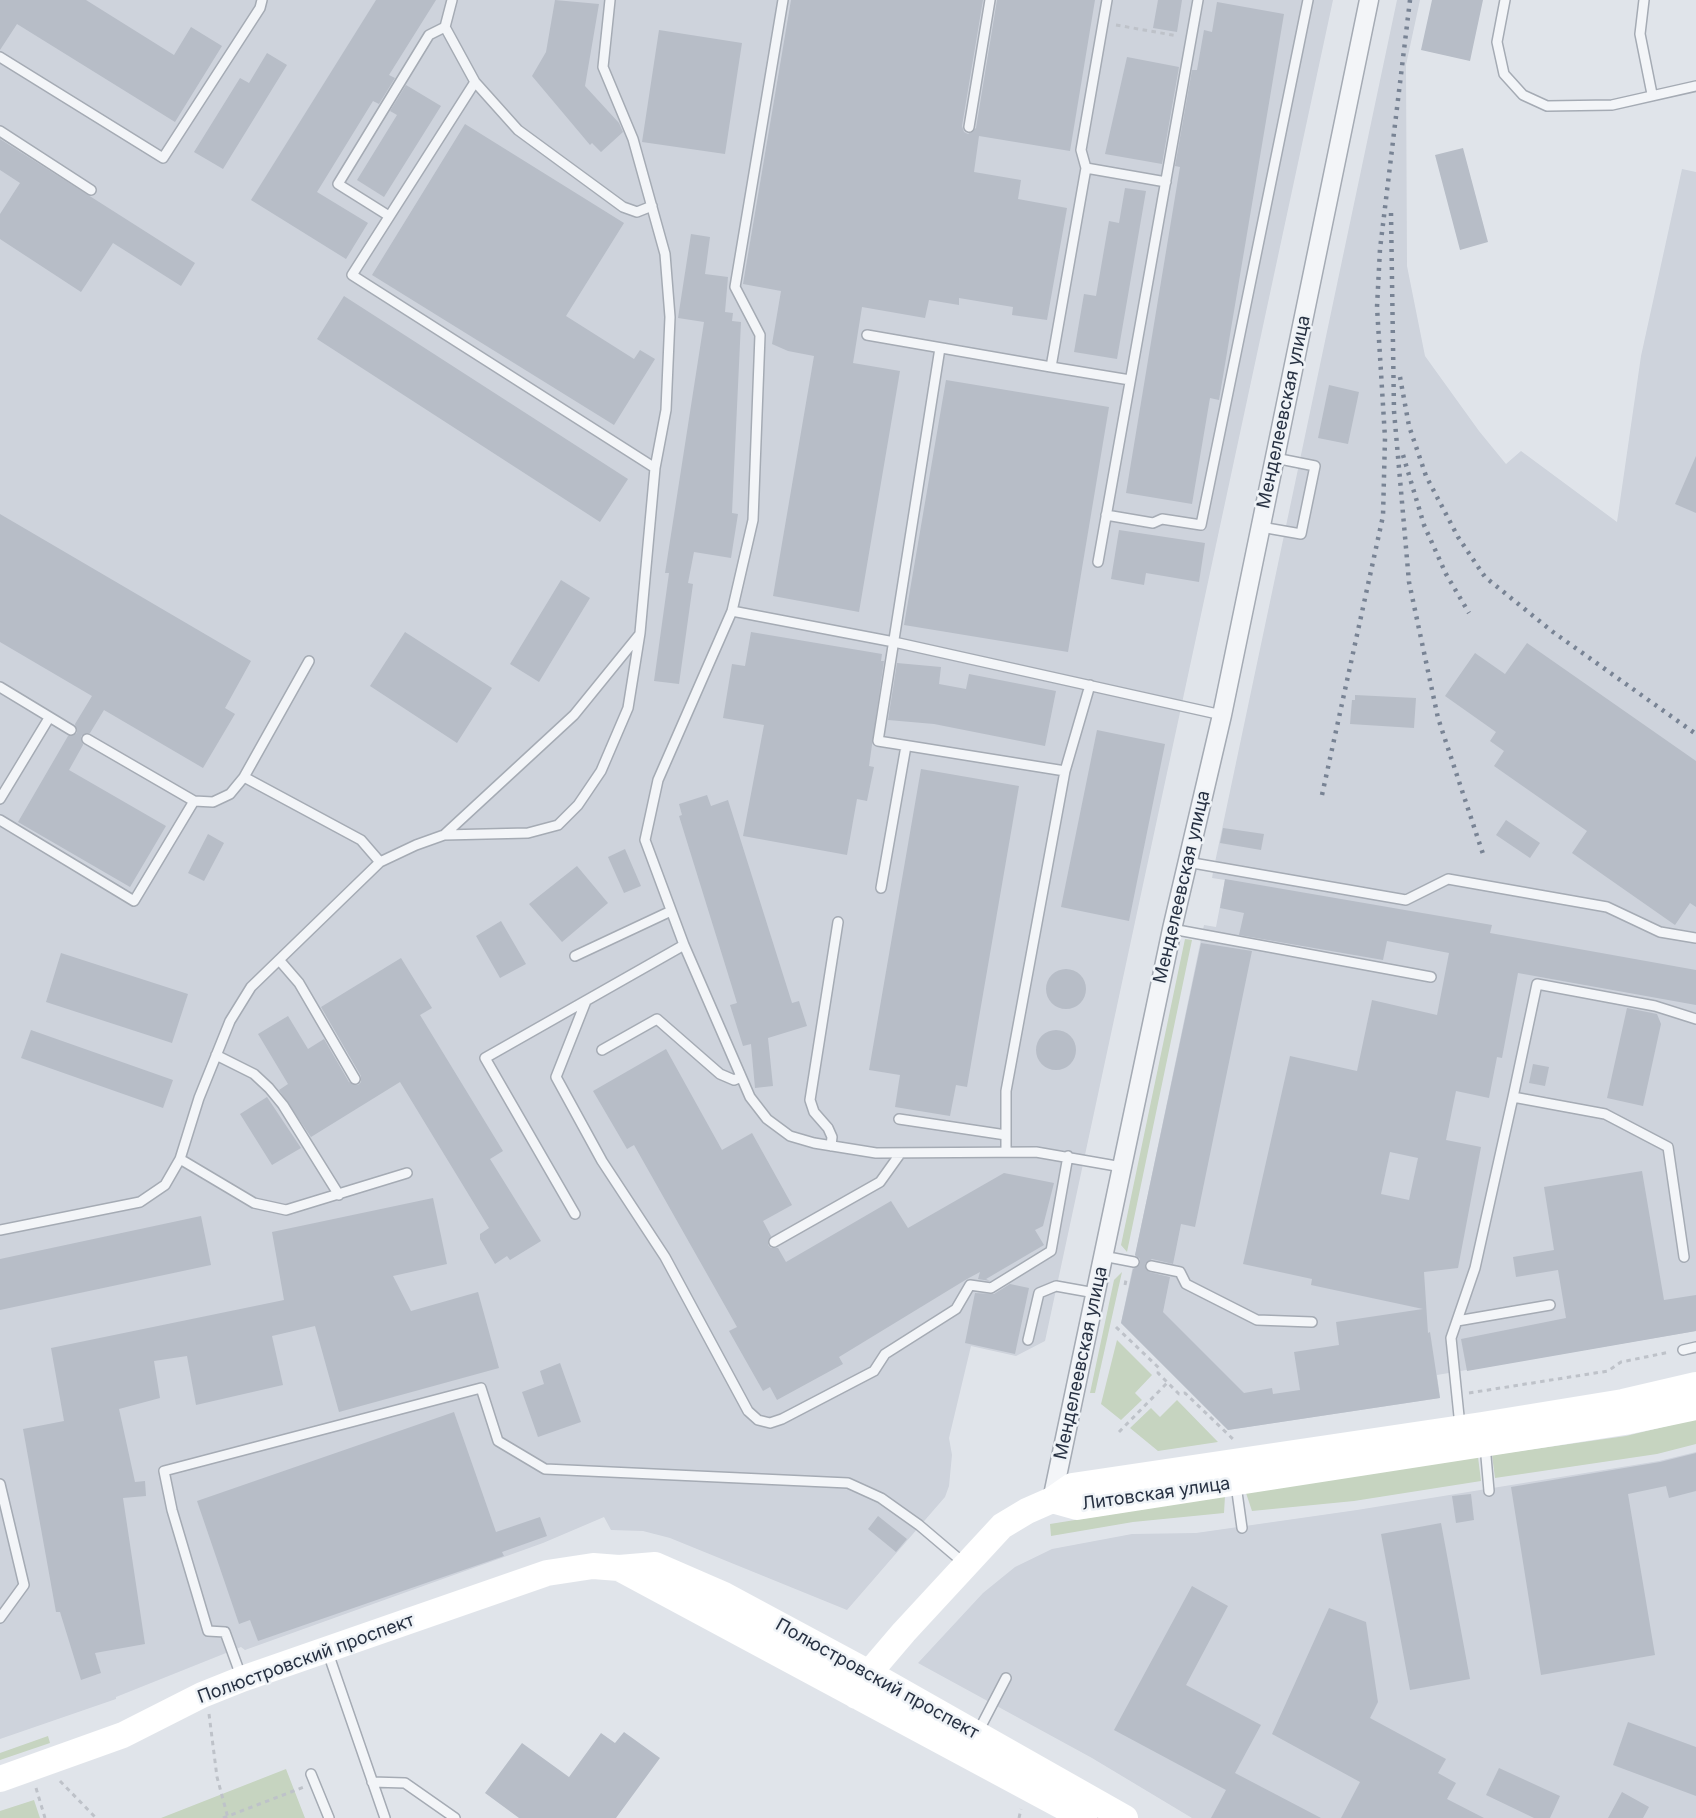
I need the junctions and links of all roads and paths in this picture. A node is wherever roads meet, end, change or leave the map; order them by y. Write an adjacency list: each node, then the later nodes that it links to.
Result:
1 (262, 0): 15 (lane)
2 (452, 0): 13 (lane)
3 (610, 0): 24 (lane)
4 (783, 0): 35 (lane)
5 (990, 0): 19 (lane)
6 (1107, 0): 12 (lane)
7 (1198, 0): 14 (lane)
8 (1308, 0): 32 (lane)
9 (1369, 0): 30 (street, Менделеевская улица)
10 (1505, 0): 18 (lane)
11 (1644, 0): 18 (lane)
12 (1103, 23): 14 (path); 21 (lane)
13 (445, 27): 16 (lane); 25 (lane)
14 (1191, 39): 22 (lane)
15 (0, 57)
16 (475, 82): 24 (lane); 25 (lane)
17 (1696, 86): 18 (lane)
18 (1652, 94)
19 (969, 127)
20 (0, 131): 23 (lane)
21 (1086, 168): 22 (lane); 28 (lane)
22 (1166, 182): 29 (lane)
23 (91, 190)
24 (652, 206): 31 (lane)
25 (389, 216): 31 (lane)
26 (867, 335): 27 (lane)
27 (940, 348): 28 (lane); 37 (lane)
28 (1051, 367): 29 (lane)
29 (1130, 380): 32 (lane)
30 (1275, 458): 33 (street, Менделеевская улица); 33 (lane)
31 (655, 468): 36 (lane)
32 (1106, 515): 34 (lane)
33 (1261, 526): 41 (street, Менделеевская улица)
34 (1098, 562)
35 (732, 611): 37 (lane); 55 (lane)
36 (640, 633): 51 (lane); 51 (lane)
37 (894, 642): 39 (lane); 45 (lane)
38 (309, 661): 47 (lane)
39 (1090, 685): 41 (lane); 46 (lane)
40 (0, 687): 42 (lane)
41 (1222, 715): 53 (street, Менделеевская улица)
42 (49, 718): 43 (lane); 48 (lane)
43 (71, 730)
44 (87, 739): 49 (lane)
45 (906, 746): 46 (lane); 54 (lane)
46 (1065, 771): 71 (lane)
47 (244, 777): 49 (lane); 52 (lane)
48 (0, 799)
49 (194, 801): 50 (lane)
50 (0, 820)
51 (444, 836): 52 (lane)
52 (380, 862): 61 (lane)
53 (1186, 862): 57 (street, Менделеевская улица); 58 (lane)
54 (881, 888)
55 (671, 911): 59 (lane); 60 (lane)
56 (838, 922): 72 (lane)
57 (1172, 929): 62 (lane); 77 (street, Менделеевская улица)
58 (1696, 938)
59 (684, 945): 63 (lane); 67 (lane)
60 (575, 956)
61 (280, 961): 66 (lane); 68 (lane)
62 (1431, 977)
63 (586, 1001): 75 (lane); 80 (lane)
64 (1696, 1019): 69 (lane)
65 (602, 1050): 67 (lane)
66 (216, 1055): 76 (lane); 79 (lane)
67 (741, 1077): 72 (lane)
68 (355, 1079)
69 (1513, 1097): 84 (lane); 91 (lane)
70 (899, 1119): 71 (lane)
71 (1006, 1135): 73 (lane)
72 (831, 1146): 74 (lane)
73 (1006, 1152): 74 (lane); 75 (lane)
74 (900, 1154): 82 (lane)
75 (1068, 1156): 77 (lane)
76 (180, 1159): 79 (lane); 81 (lane)
77 (1122, 1167): 83 (street, Менделеевская улица)
78 (407, 1173): 79 (lane)
79 (339, 1195)
80 (575, 1214)
81 (0, 1230)
82 (774, 1242)
83 (1103, 1256): 85 (lane); 89 (street, Менделеевская улица)
84 (1684, 1257)
85 (1134, 1262)
86 (1150, 1266): 92 (lane)
87 (1126, 1280): 88 (path)
88 (1125, 1285)
89 (1095, 1293): 94 (lane); 106 (street, Менделеевская улица)
90 (1550, 1305): 91 (lane)
91 (1457, 1321): 99 (lane)
92 (1312, 1322)
93 (1116, 1327): 97 (path)
94 (1028, 1340)
95 (1696, 1347): 96 (lane)
96 (1683, 1350): 99 (path)
97 (1168, 1382): 101 (path); 103 (path)
98 (1696, 1385): 102 (main road, Литовская улица)
99 (1456, 1395): 102 (lane)
100 (1696, 1407): 102 (main road, Литовская улица)
101 (1119, 1432)
102 (1472, 1436): 103 (main road, Литовская улица); 105 (lane)
103 (1236, 1463): 106 (main road, Литовская улица); 107 (lane)
104 (0, 1484): 110 (lane)
105 (1489, 1491)
106 (1052, 1500): 108 (main road)
107 (1242, 1528)
108 (965, 1564): 112 (main road); 114 (lane)
109 (620, 1568): 111 (main road, Полюстровский проспект); 112 (main road, Полюстровский проспект); 115 (main road, Полюстровский проспект)
110 (0, 1618)
111 (327, 1650): 114 (main road, Полюстровский проспект); 121 (lane)
112 (869, 1673): 115 (main road); 117 (main road, Полюстровский проспект)
113 (1006, 1678): 117 (lane)
114 (243, 1679): 118 (main road, Полюстровский проспект)
115 (856, 1696): 129 (main road, Полюстровский проспект)
116 (209, 1714): 122 (path)
117 (977, 1735): 130 (main road, Полюстровский проспект)
118 (51, 1772): 120 (main road, Полюстровский проспект); 123 (path); 124 (path)
119 (312, 1778): 122 (path); 126 (lane)
120 (0, 1779)
121 (372, 1782): 127 (lane); 128 (lane)
122 (228, 1817): 125 (path)
123 (45, 1818)
124 (96, 1818)
125 (223, 1818)
126 (329, 1818)
127 (385, 1818)
128 (455, 1818)
129 (1084, 1818)
130 (1125, 1818)

